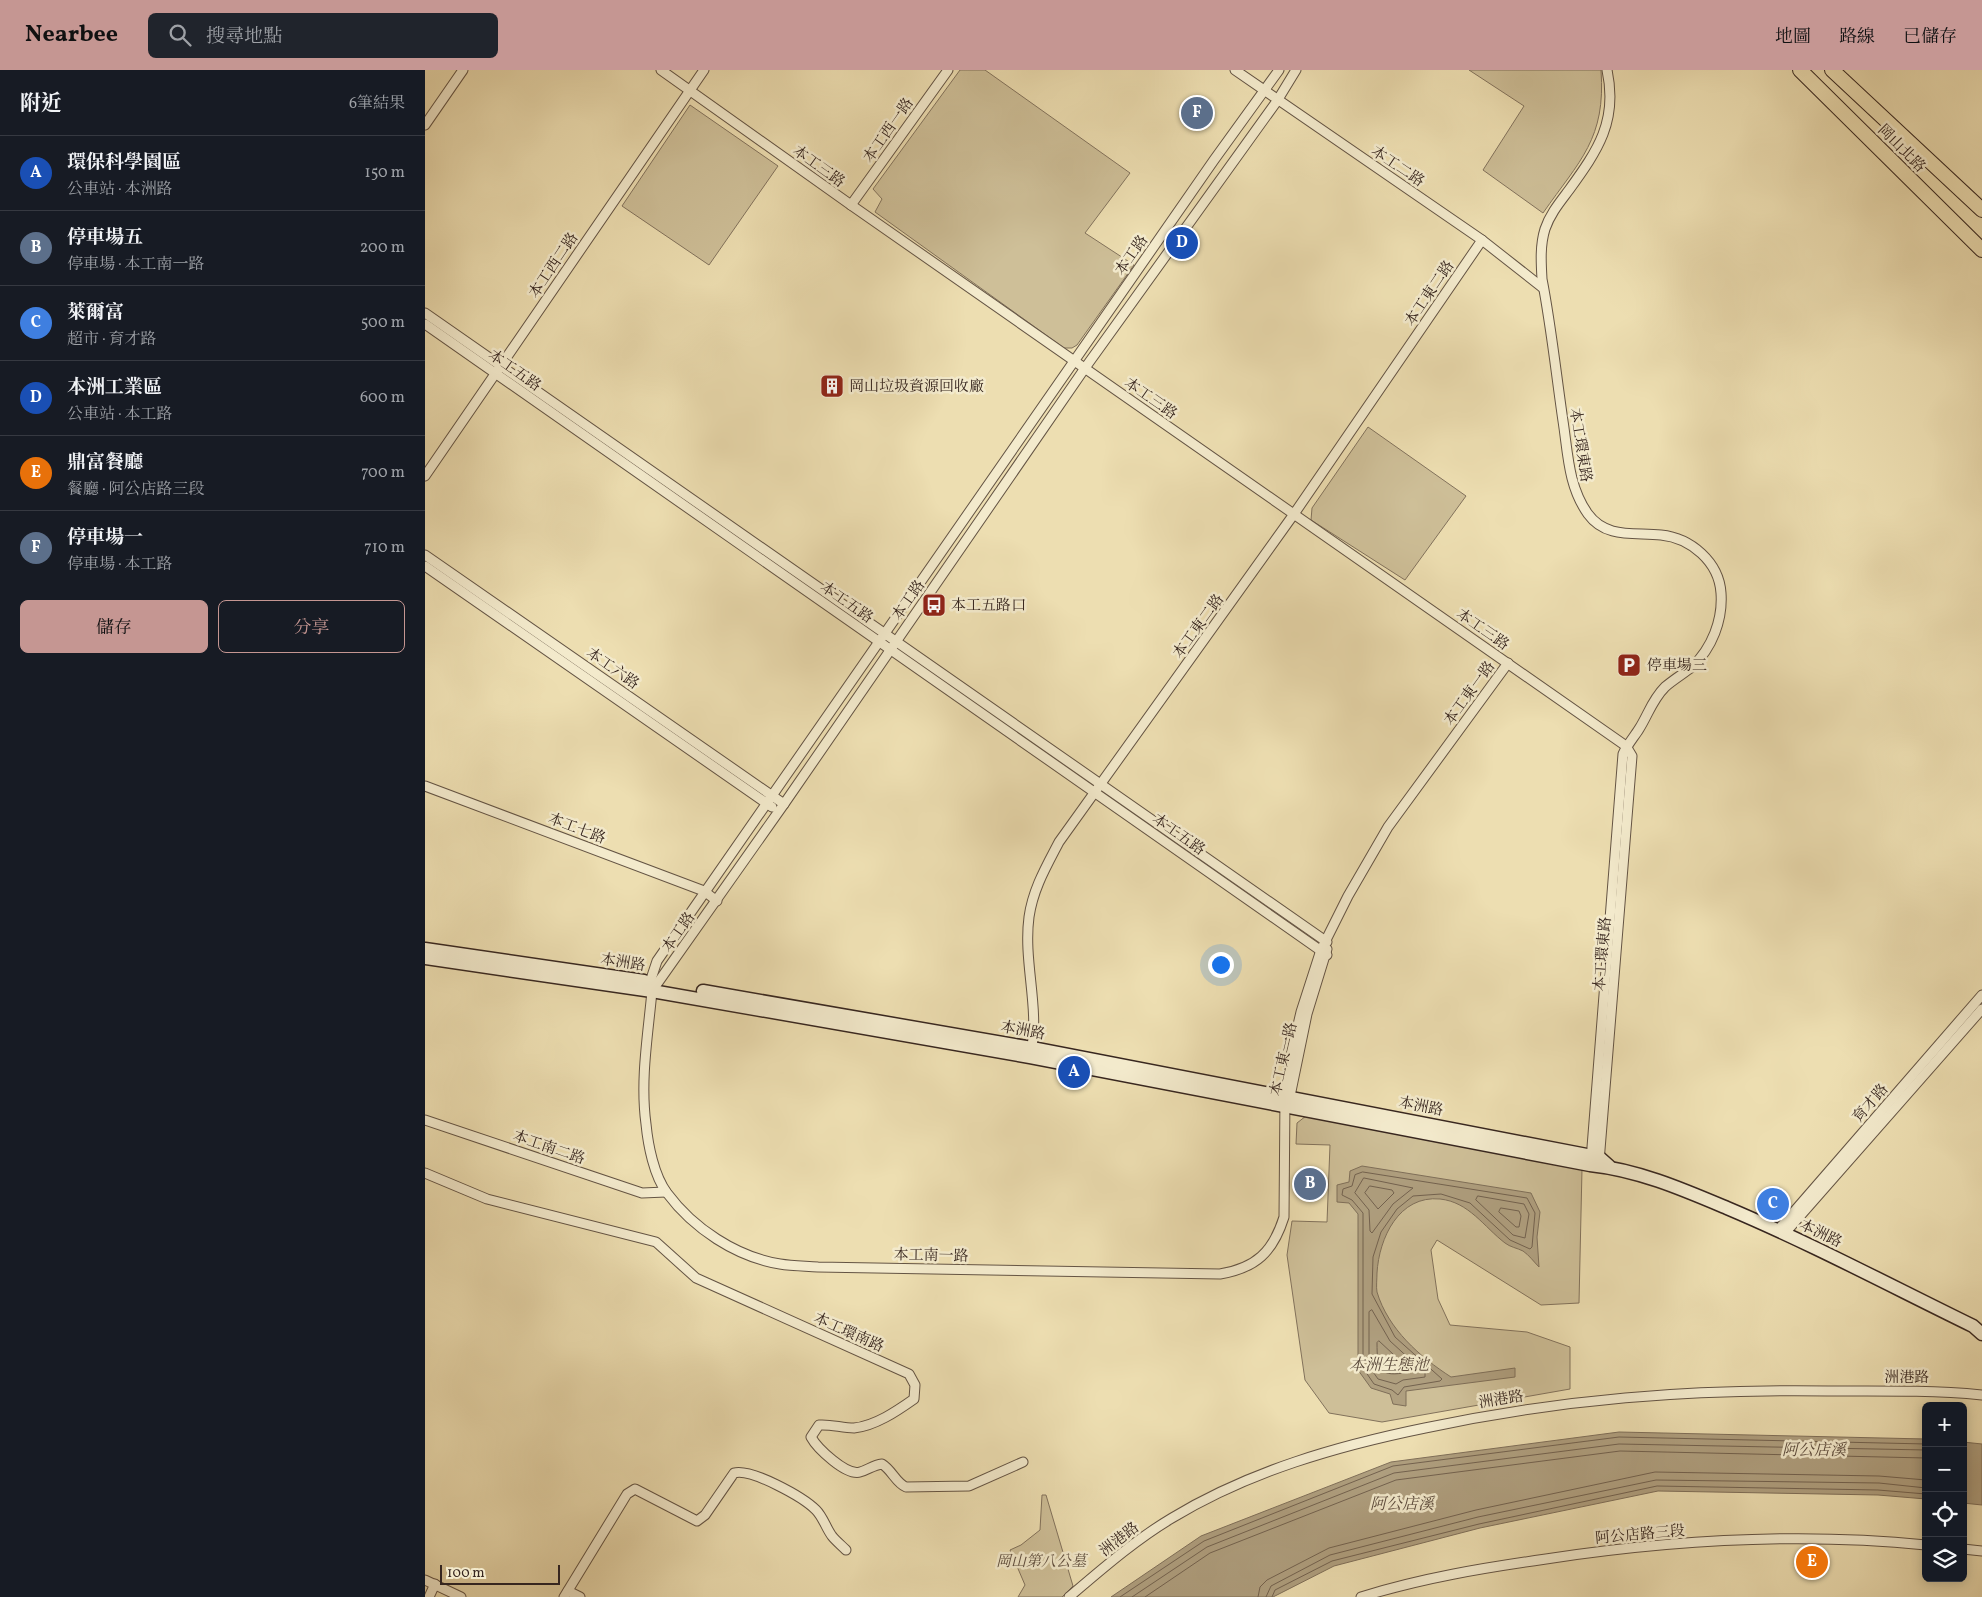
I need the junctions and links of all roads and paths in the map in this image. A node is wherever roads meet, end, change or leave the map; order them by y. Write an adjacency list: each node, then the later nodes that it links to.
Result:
1 (463, 70): 14 (street)
2 (661, 70): 11 (street, 本工三路)
3 (704, 70): 11 (street, 本工西二路)
4 (948, 70): 15 (street, 本工西一路)
5 (1235, 70): 12 (street, 本工二路)
6 (1279, 70): 12 (street, 本工路)
7 (1297, 70): 13 (street, 本工路)
8 (1607, 70): 19 (street, 本工環東路)
9 (1800, 70): 18 (main road, 岡山北路)
10 (1832, 70): 16 (main road, 岡山北路)
11 (690, 90): 15 (street, 本工三路); 24 (street, 本工西二路)
12 (1265, 90): 13 (street, 本工二路); 22 (street, 本工路)
13 (1277, 101): 17 (street, 本工二路); 23 (street, 本工路)
14 (425, 125)
15 (851, 205): 22 (street, 本工三路)
16 (1982, 210)
17 (1482, 240): 19 (street, 本工二路); 26 (street, 本工東二路)
18 (1982, 250)
19 (1543, 288): 32 (street, 本工環東路)
20 (425, 312): 24 (street, 本工五路)
21 (425, 324): 24 (street, 本工五路)
22 (1075, 361): 23 (street, 本工三路); 29 (street, 本工路)
23 (1085, 368): 26 (street, 本工三路); 30 (street, 本工路)
24 (498, 370): 25 (street, 本工西二路); 29 (street, 本工五路)
25 (425, 476)
26 (1294, 514): 31 (street, 本工三路); 34 (street, 本工東二路)
27 (425, 555): 35 (street, 本工六路)
28 (425, 566): 35 (street, 本工六路)
29 (883, 638): 30 (street, 本工五路); 35 (street, 本工路)
30 (893, 646): 34 (street, 本工五路); 36 (street, 本工路)
31 (1508, 663): 32 (street, 本工三路); 40 (street, 本工東一路)
32 (1627, 746): 50 (street, 本工環東路)
33 (425, 786): 38 (street, 本工七路)
34 (1099, 789): 40 (street, 本工五路); 42 (street, 本工五路); 47 (street, 本工東二路)
35 (770, 800): 36 (street, 本工六路); 37 (street, 本工六路); 38 (street, 本工路)
36 (785, 804): 37 (street, 本工路)
37 (778, 812): 39 (street, 本工路)
38 (704, 891): 39 (street, 本工七路); 44 (street, 本工路)
39 (717, 901): 44 (street, 本工路)
40 (1327, 942): 42 (street, 本工東一路)
41 (425, 948): 44 (main road, 本洲路)
42 (1324, 952): 48 (street, 本工東一路)
43 (425, 958): 44 (main road, 本洲路)
44 (653, 986): 47 (main road, 本洲路); 52 (street, 本工南一路)
45 (1982, 995): 53 (street, 育才路)
46 (1982, 1008): 53 (street, 育才路)
47 (1031, 1053): 48 (main road, 本洲路)
48 (1287, 1099): 50 (main road, 本洲路); 52 (street, 本工南一路)
49 (425, 1120): 52 (street, 本工南二路)
50 (1598, 1162): 53 (main road, 本洲路)
51 (425, 1173): 56 (street, 本工環南路)
52 (666, 1192)
53 (1782, 1232): 54 (main road, 本洲路)
54 (1982, 1334)
55 (1982, 1395): 67 (street, 洲港路)
56 (1023, 1462)
57 (1922, 1545): 68 (street, 阿公店路三段)
58 (1967, 1549): 60 (street)
59 (846, 1550): 63 (street)
60 (1982, 1551)
61 (425, 1580): 62 (street)
62 (435, 1584): 64 (street); 65 (street)
63 (566, 1594): 66 (street)
64 (429, 1597)
65 (461, 1597)
66 (580, 1597)
67 (1069, 1597)
68 (1361, 1597)

